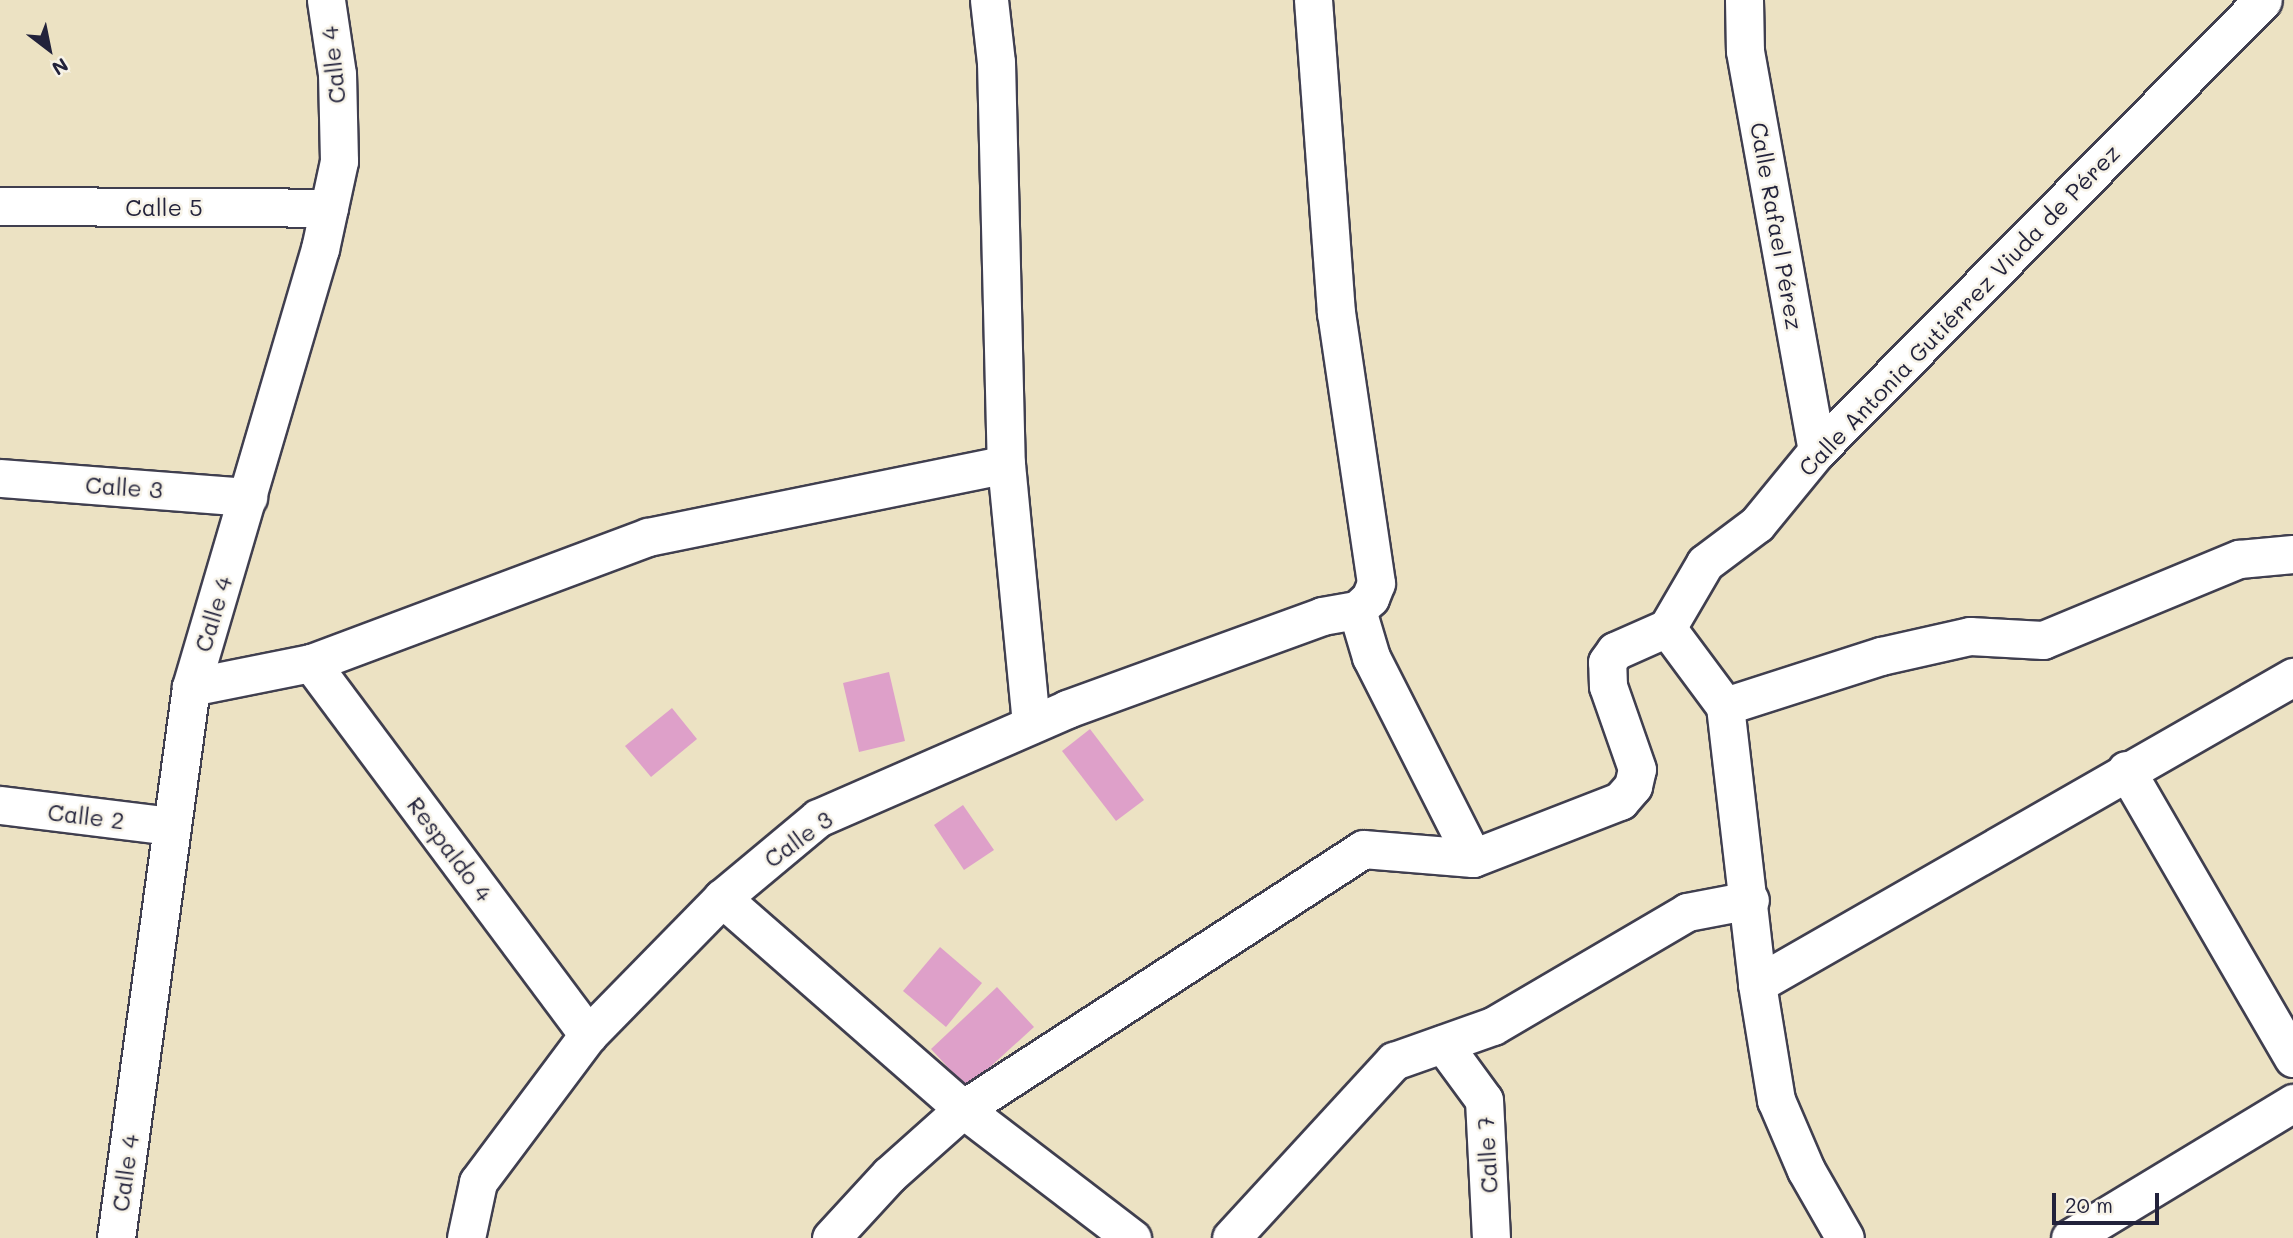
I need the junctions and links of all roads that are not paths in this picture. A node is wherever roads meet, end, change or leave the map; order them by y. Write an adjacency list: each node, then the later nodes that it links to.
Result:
1 (326, 0): 7 (street, Calle 4)
2 (989, 0): 9 (street)
3 (1312, 0): 13 (street)
4 (1744, 0): 8 (street, Calle Rafael Pérez)
5 (2263, 0): 8 (street, Calle Antonia Gutiérrez Viuda de Pérez)
6 (0, 206): 7 (street, Calle 5)
7 (329, 208): 11 (street, Calle 4)
8 (1818, 451): 14 (street, Calle Antonia Gutiérrez Viuda de Pérez)
9 (1006, 464): 15 (street); 19 (street)
10 (0, 478): 11 (street, Calle 3)
11 (248, 497): 17 (street, Calle 4)
12 (2293, 554): 18 (street)
13 (1339, 612): 19 (street, Calle 3); 23 (street)
14 (1667, 628): 18 (street); 23 (street)
15 (311, 663): 17 (street); 27 (street, Respaldo 4)
16 (2293, 677): 20 (street)
17 (191, 687): 22 (street, Calle 4)
18 (1725, 706): 25 (street)
19 (1031, 724): 24 (street, Calle 3)
20 (2126, 770): 26 (street); 29 (street)
21 (0, 805): 22 (street, Calle 2)
22 (172, 826): 32 (street, Calle 4)
23 (1472, 858): 31 (street)
24 (722, 898): 27 (street, Calle 3); 31 (street)
25 (1750, 900): 26 (street); 28 (street)
26 (1757, 984): 38 (street)
27 (588, 1035): 33 (street, Calle 3)
28 (1443, 1044): 36 (street); 37 (street, Calle 7)
29 (2293, 1058)
30 (2293, 1103): 39 (street)
31 (963, 1109): 34 (street); 35 (street)
32 (116, 1238)
33 (466, 1238)
34 (831, 1238)
35 (1132, 1238)
36 (1231, 1238)
37 (1491, 1238)
38 (1845, 1238)
39 (2070, 1238)

